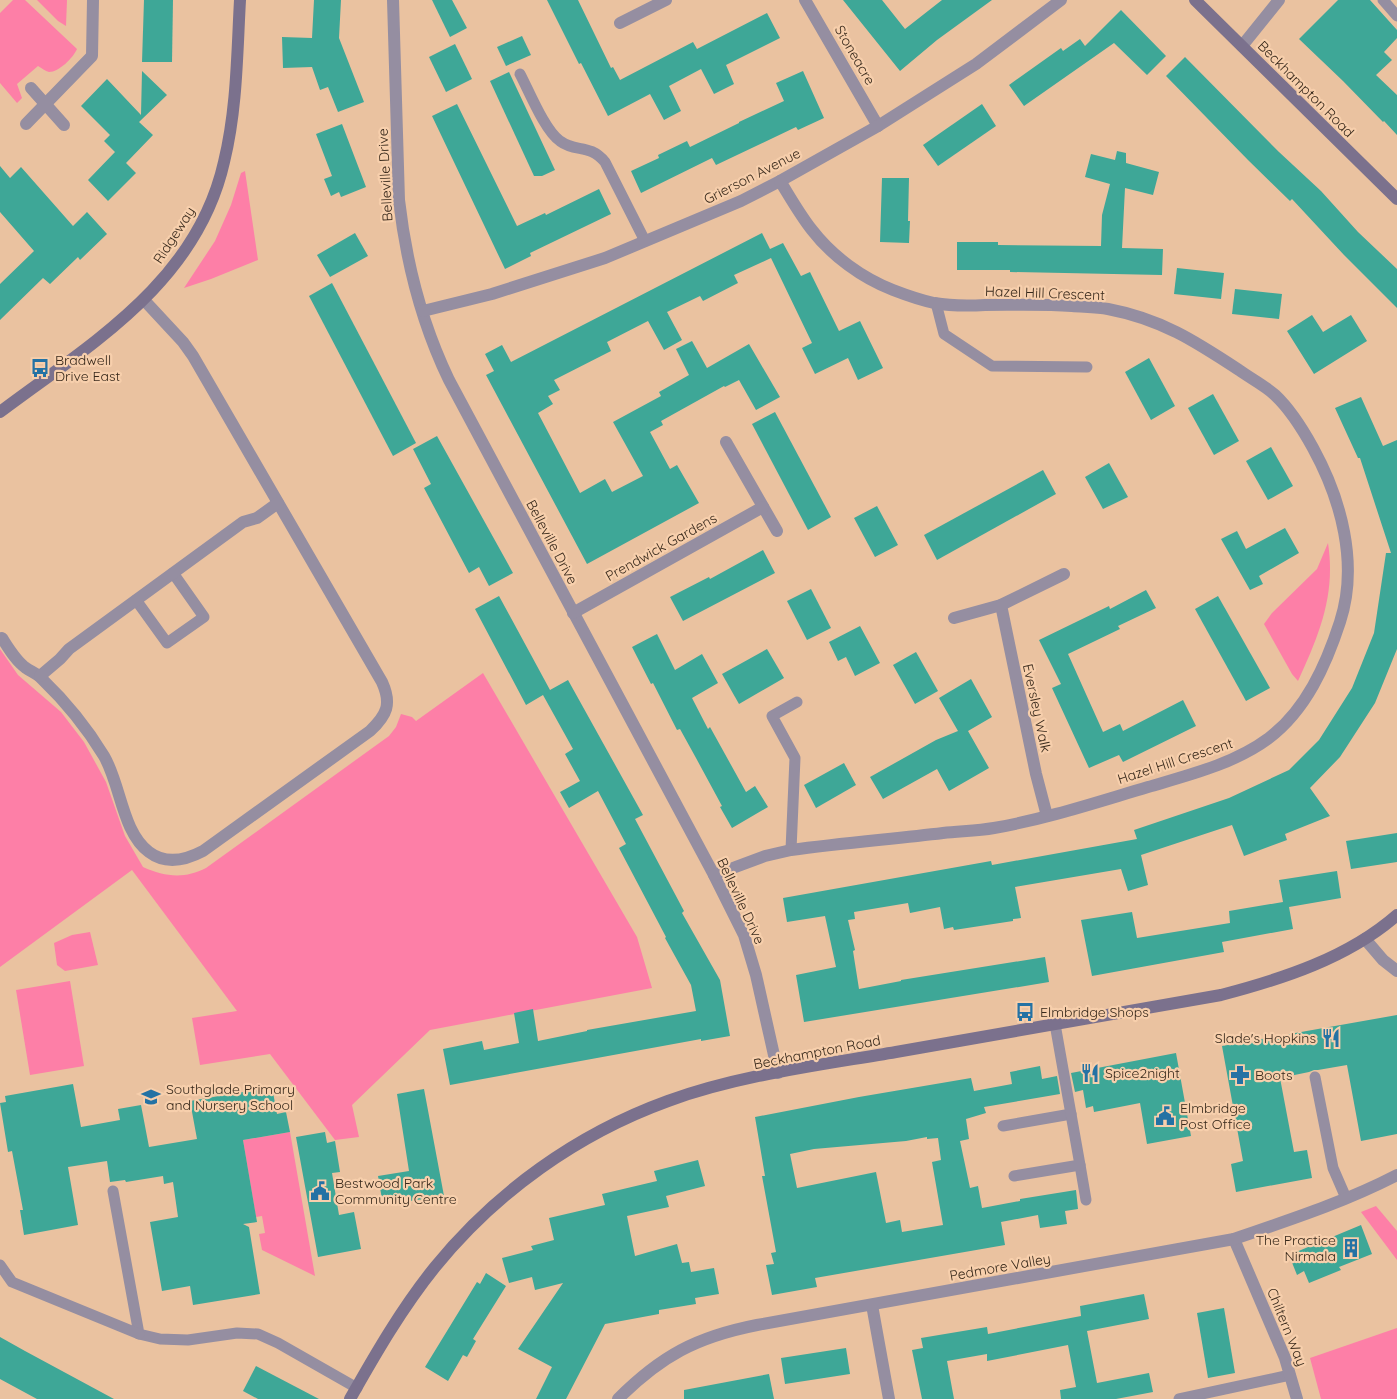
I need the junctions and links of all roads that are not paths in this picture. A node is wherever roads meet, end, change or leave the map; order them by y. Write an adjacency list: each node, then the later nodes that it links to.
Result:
1 (93, 0): 15 (street)
2 (240, 0): 22 (street, Ridgeway)
3 (393, 0): 24 (street, Belleville Drive)
4 (666, 0): 11 (street)
5 (805, 0): 18 (street, Stoneacre)
6 (1061, 0): 18 (street, Grierson Avenue)
7 (1195, 0): 12 (street, Beckhampton Road)
8 (1279, 0): 12 (street)
9 (1383, 0): 10 (lane)
10 (1397, 16)
11 (620, 23)
12 (1242, 46): 20 (street, Beckhampton Road)
13 (520, 74): 21 (lane)
14 (31, 88): 15 (street)
15 (47, 105): 16 (street); 17 (street)
16 (26, 124)
17 (64, 126)
18 (878, 126): 19 (street, Grierson Avenue)
19 (780, 181): 21 (street, Grierson Avenue); 23 (street, Hazel Hill Crescent)
20 (1397, 199)
21 (645, 241): 24 (street, Grierson Avenue)
22 (144, 300): 26 (street, Ridgeway); 28 (street)
23 (936, 303): 25 (lane); 40 (street, Hazel Hill Crescent)
24 (423, 311): 35 (street, Belleville Drive)
25 (1087, 367)
26 (0, 412)
27 (726, 442): 29 (street)
28 (278, 503): 31 (street); 38 (street)
29 (763, 507): 30 (street); 35 (street, Prendwick Gardens)
30 (777, 531)
31 (174, 573): 33 (street); 33 (lane)
32 (1064, 574): 34 (street)
33 (136, 600): 38 (street)
34 (1001, 606): 36 (street); 40 (street, Eversley Walk)
35 (573, 613): 42 (street, Belleville Drive)
36 (954, 618)
37 (2, 638): 38 (street)
38 (40, 676)
39 (797, 702): 41 (lane)
40 (1047, 816): 41 (street, Hazel Hill Crescent)
41 (792, 850): 42 (street, Hazel Hill Crescent)
42 (714, 875): 47 (street, Belleville Drive)
43 (1397, 915): 44 (street, Beckhampton Road)
44 (1365, 939): 45 (street); 46 (street, Beckhampton Road)
45 (1397, 970)
46 (1055, 1024): 47 (street, Beckhampton Road); 49 (lane)
47 (778, 1073): 62 (street, Beckhampton Road)
48 (1315, 1077): 55 (lane)
49 (1071, 1114): 50 (lane); 51 (lane)
50 (1003, 1126)
51 (1080, 1165): 53 (lane); 56 (lane)
52 (1397, 1175): 55 (street, Pedmore Valley)
53 (1014, 1176)
54 (113, 1191): 60 (lane)
55 (1346, 1198): 57 (street, Pedmore Valley)
56 (1086, 1200)
57 (1234, 1239): 59 (street, Pedmore Valley); 61 (street, Chiltern Way)
58 (0, 1265): 60 (lane)
59 (872, 1305): 63 (street, Pedmore Valley); 64 (street)
60 (139, 1334): 62 (lane)
61 (1290, 1376): 65 (lane); 66 (street, Chiltern Way)
62 (353, 1394)
63 (618, 1399)
64 (889, 1399)
65 (1179, 1399)
66 (1297, 1399)

